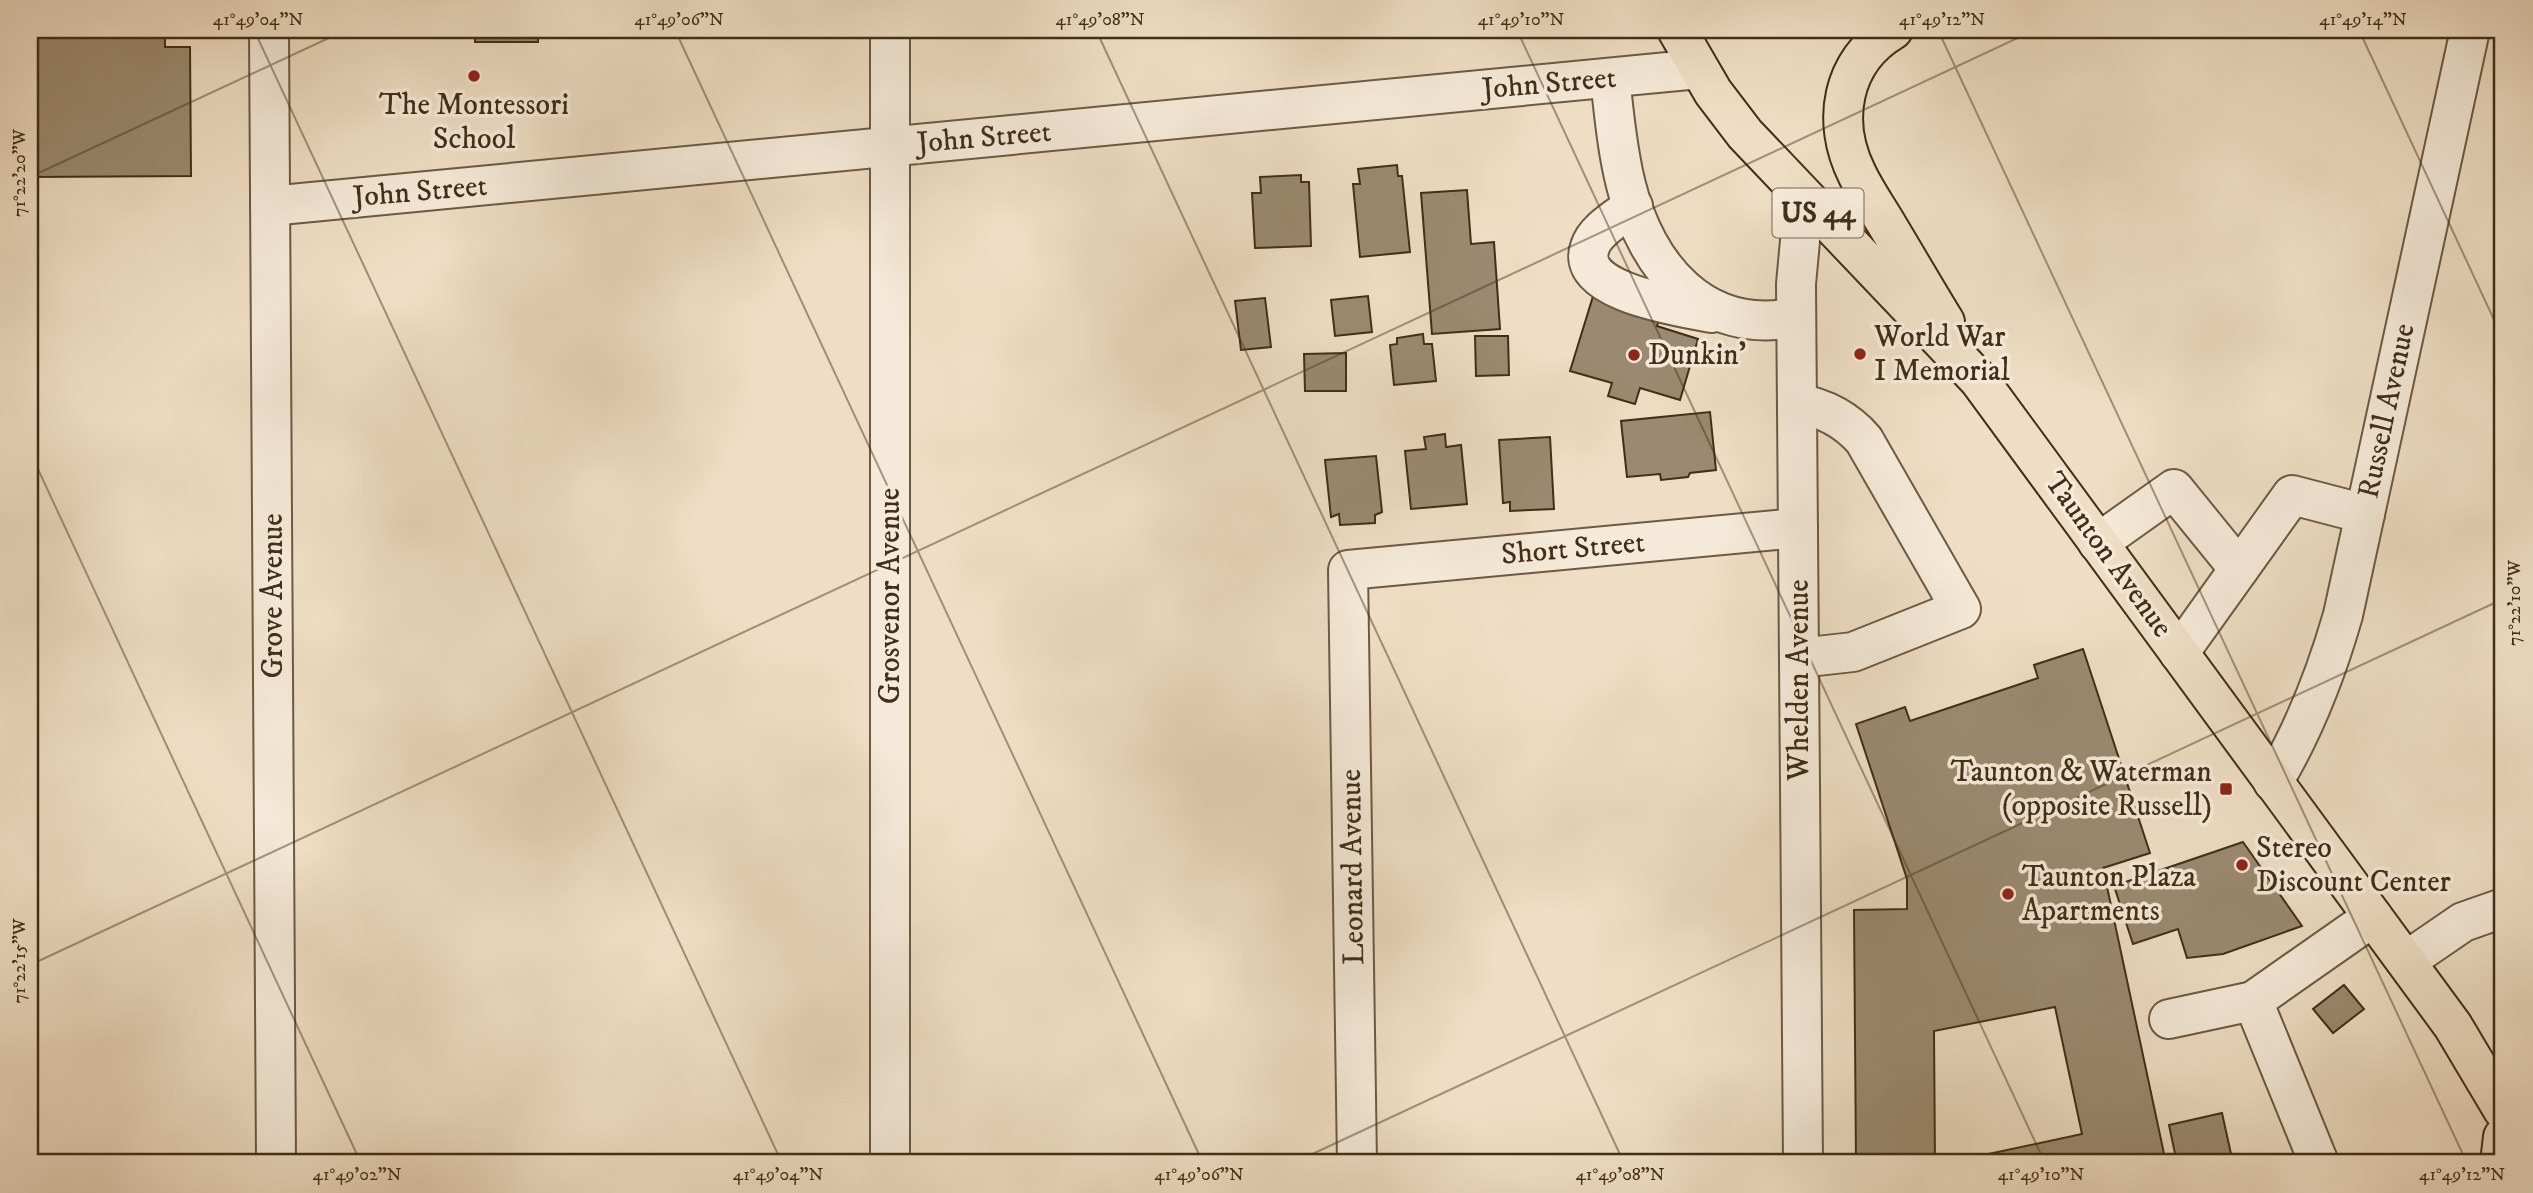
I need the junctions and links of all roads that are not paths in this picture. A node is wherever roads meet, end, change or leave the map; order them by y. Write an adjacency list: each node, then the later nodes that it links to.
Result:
1 (269, 30): 10 (street, Grove Avenue)
2 (890, 30): 8 (street, Grosvenor Avenue)
3 (1678, 30): 6 (highway, Taunton Avenue / US 44)
4 (1893, 30): 14 (highway)
5 (2470, 30): 16 (street, Russell Avenue)
6 (1699, 69): 7 (street, John Street); 9 (highway, Taunton Avenue / US 44)
7 (1610, 78): 8 (street, John Street); 11 (street)
8 (891, 147): 10 (street, John Street); 33 (street, Grosvenor Avenue)
9 (1804, 198): 12 (street, Whelden Avenue); 14 (highway, Taunton Avenue / US 44)
10 (270, 206): 32 (street, Grove Avenue)
11 (1633, 206): 13 (street); 13 (street)
12 (1796, 317): 13 (street); 15 (street, Whelden Avenue)
13 (1734, 318)
14 (1979, 380): 18 (highway, Taunton Avenue / US 44)
15 (1797, 403): 17 (street, Whelden Avenue); 22 (street)
16 (2365, 514): 19 (street); 23 (street, Russell Avenue)
17 (1798, 528): 20 (street, Short Street); 22 (street, Whelden Avenue)
18 (2098, 543): 19 (street); 21 (highway, Taunton Avenue / US 44)
19 (2239, 569): 21 (street)
20 (1348, 570): 34 (street, Leonard Avenue)
21 (2179, 653): 23 (highway, Taunton Avenue / US 44)
22 (1799, 658): 35 (street, Whelden Avenue)
23 (2273, 782): 25 (highway, Taunton Avenue / US 44)
24 (2503, 908): 26 (street)
25 (2373, 917): 26 (highway, Taunton Avenue / US 44); 27 (street)
26 (2406, 961): 29 (highway, Taunton Avenue / US 44)
27 (2253, 1001): 28 (street); 36 (street)
28 (2169, 1019)
29 (2503, 1110): 30 (highway)
30 (2503, 1119)
31 (2503, 1137): 37 (highway)
32 (276, 1163)
33 (890, 1163)
34 (1357, 1163)
35 (1803, 1163)
36 (2319, 1163)
37 (2500, 1163)

